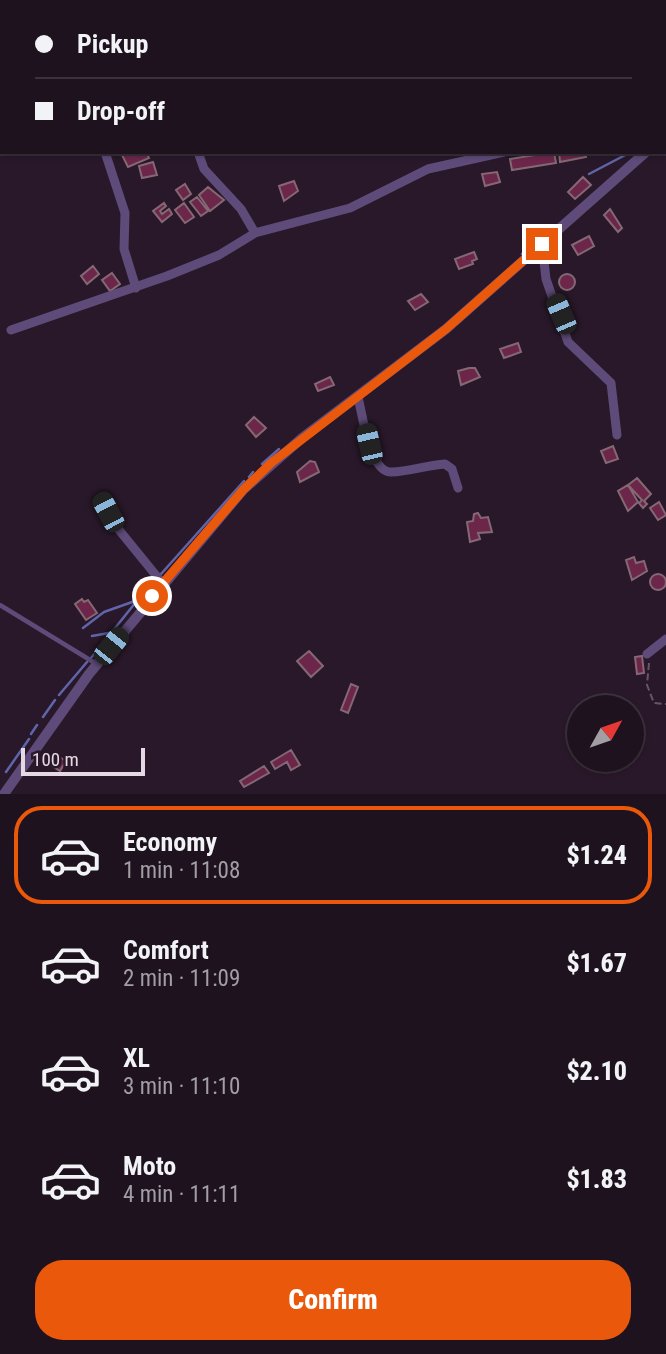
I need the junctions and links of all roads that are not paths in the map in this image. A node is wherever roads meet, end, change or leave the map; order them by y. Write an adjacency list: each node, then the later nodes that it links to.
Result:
1 (106, 154): 7 (street)
2 (199, 154): 5 (street)
3 (495, 154): 5 (street)
4 (644, 154): 6 (street)
5 (255, 233): 7 (street)
6 (542, 244): 9 (street); 10 (street)
7 (136, 288): 8 (street)
8 (10, 330)
9 (358, 397): 11 (street); 13 (street)
10 (617, 435)
11 (458, 488)
12 (101, 499): 13 (street)
13 (163, 584): 17 (street)
14 (0, 605): 17 (lane)
15 (666, 639): 16 (street)
16 (648, 653)
17 (96, 664): 18 (street)
18 (4, 794)

